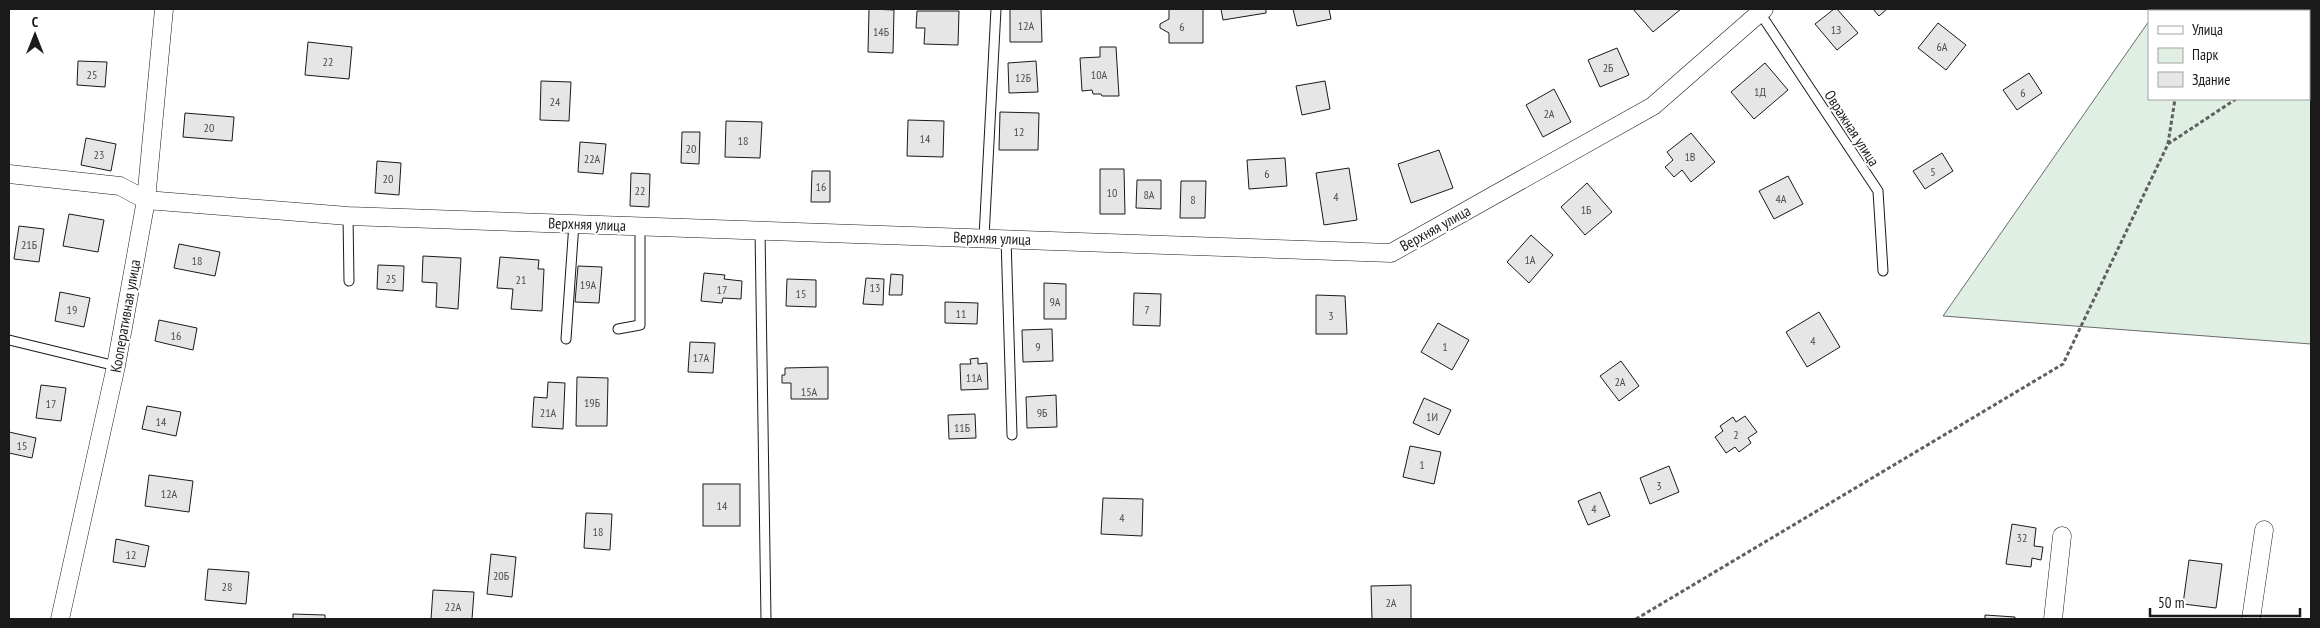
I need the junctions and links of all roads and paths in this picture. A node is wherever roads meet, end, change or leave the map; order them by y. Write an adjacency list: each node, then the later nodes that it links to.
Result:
1 (164, 9): 8 (street, Кооперативная улица)
2 (996, 9): 13 (lane)
3 (1762, 11): 14 (street, Верхняя улица); 15 (lane, Овражная улица)
4 (2175, 100): 6 (path)
5 (2234, 100): 6 (path)
6 (2168, 144): 26 (path)
7 (9, 174): 8 (street)
8 (146, 200): 9 (street, Верхняя улица); 20 (street, Кооперативная улица)
9 (348, 216): 10 (street, Верхняя улица); 16 (lane)
10 (574, 223): 11 (street, Верхняя улица); 18 (lane)
11 (640, 225): 12 (street, Верхняя улица); 17 (lane)
12 (760, 229): 13 (street, Верхняя улица); 25 (lane)
13 (984, 237): 14 (street, Верхняя улица)
14 (1006, 238): 21 (lane)
15 (1883, 271)
16 (350, 281)
17 (618, 329)
18 (566, 339)
19 (9, 340): 20 (lane)
20 (116, 366): 24 (street, Кооперативная улица)
21 (1012, 435)
22 (2264, 530): 28 (street)
23 (2062, 536): 27 (street)
24 (60, 619)
25 (766, 619)
26 (1636, 619)
27 (2054, 619)
28 (2251, 619)

